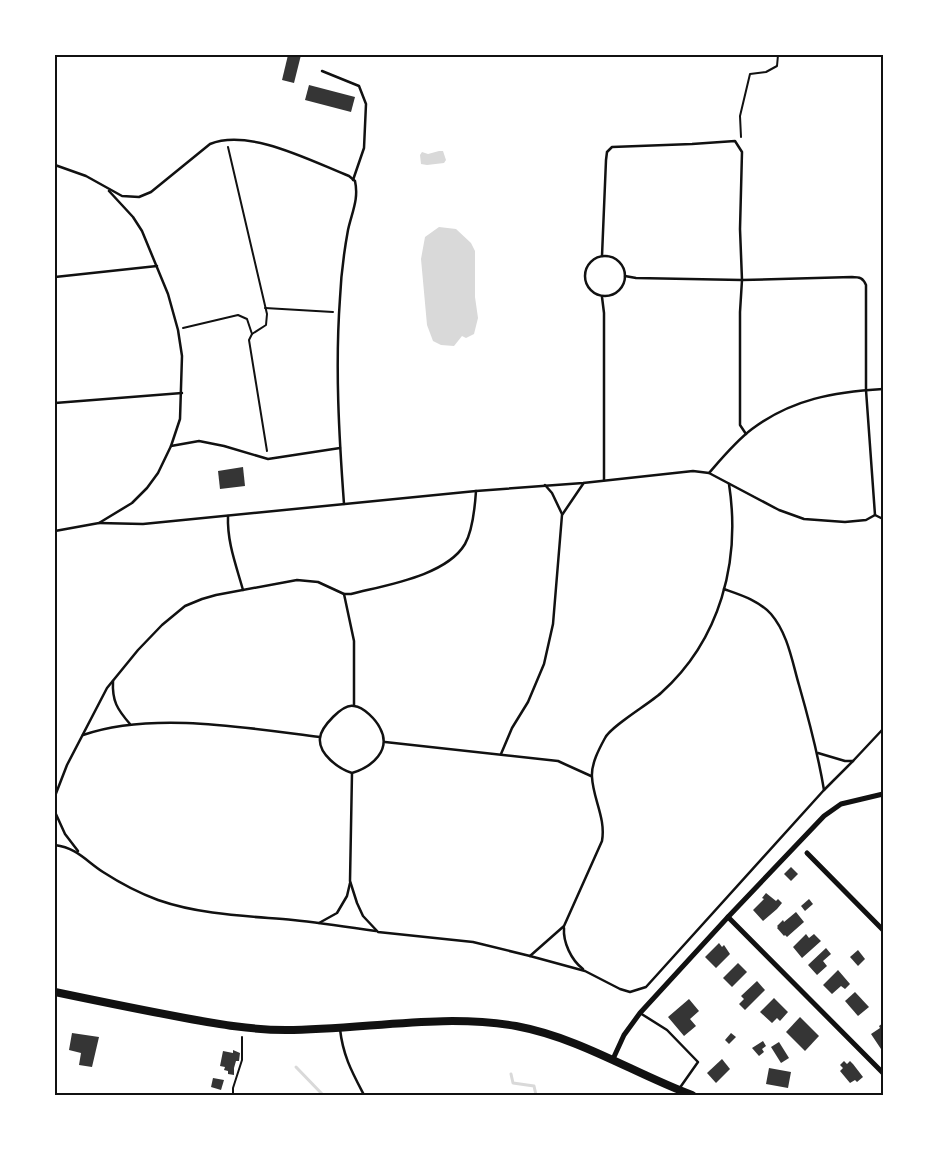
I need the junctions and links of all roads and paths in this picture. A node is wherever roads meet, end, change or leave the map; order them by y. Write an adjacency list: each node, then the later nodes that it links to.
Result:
1 (778, 55): 4 (path)
2 (322, 71): 6 (lane)
3 (227, 140): 6 (lane); 7 (lane); 14 (path)
4 (742, 152): 8 (lane); 12 (lane)
5 (55, 165): 7 (lane)
6 (353, 180): 15 (lane)
7 (107, 189): 9 (lane)
8 (602, 256): 10 (lane); 13 (lane)
9 (157, 266): 11 (lane); 16 (lane)
10 (625, 276): 12 (lane); 13 (lane)
11 (55, 277)
12 (742, 280): 19 (lane); 22 (lane)
13 (602, 297): 27 (lane)
14 (265, 308): 15 (path); 17 (path)
15 (339, 312): 24 (lane)
16 (178, 330): 17 (path); 20 (lane)
17 (252, 334): 25 (path)
18 (883, 389): 19 (lane)
19 (866, 390): 22 (lane); 34 (lane)
20 (182, 393): 21 (lane); 23 (lane)
21 (55, 403)
22 (746, 434): 26 (lane)
23 (171, 446): 25 (lane); 37 (lane)
24 (340, 448): 25 (lane); 32 (lane)
25 (268, 460)
26 (708, 473): 27 (lane); 29 (lane)
27 (604, 480): 28 (lane)
28 (583, 484): 30 (lane); 33 (lane)
29 (729, 484): 34 (lane); 39 (lane)
30 (545, 485): 31 (lane); 33 (lane)
31 (476, 491): 32 (lane); 41 (lane)
32 (344, 504): 35 (lane)
33 (562, 515): 50 (lane)
34 (875, 515): 36 (lane)
35 (228, 516): 37 (lane); 40 (lane)
36 (883, 519)
37 (98, 523): 38 (lane)
38 (56, 531)
39 (724, 589): 49 (lane); 53 (lane)
40 (243, 590): 41 (lane); 42 (lane)
41 (344, 594): 43 (lane)
42 (113, 680): 44 (lane); 46 (lane)
43 (354, 705): 47 (lane); 48 (lane)
44 (130, 724): 46 (lane); 47 (lane)
45 (883, 729): 51 (lane)
46 (82, 735): 56 (lane)
47 (320, 737): 52 (lane)
48 (385, 742): 50 (lane); 52 (lane)
49 (818, 753): 51 (lane); 54 (lane)
50 (501, 754): 53 (lane)
51 (854, 761): 54 (lane)
52 (352, 773): 61 (lane)
53 (591, 776): 64 (lane)
54 (824, 790): 68 (lane)
55 (883, 794): 62 (street)
56 (55, 796)
57 (55, 812): 59 (lane)
58 (55, 844): 59 (lane)
59 (79, 852): 63 (lane)
60 (807, 853): 65 (street)
61 (350, 881): 63 (lane); 66 (lane)
62 (728, 917): 70 (street); 74 (street)
63 (319, 923): 66 (lane)
64 (564, 926): 67 (lane); 68 (lane)
65 (883, 930)
66 (378, 932): 67 (lane)
67 (530, 956): 68 (lane)
68 (585, 971)
69 (55, 992): 71 (main road)
70 (640, 1013): 73 (street); 75 (lane)
71 (242, 1027): 72 (main road); 76 (path)
72 (340, 1028): 73 (main road); 77 (lane)
73 (613, 1060): 75 (main road)
74 (883, 1073)
75 (678, 1090): 78 (main road)
76 (233, 1095)
77 (364, 1095)
78 (692, 1095)

